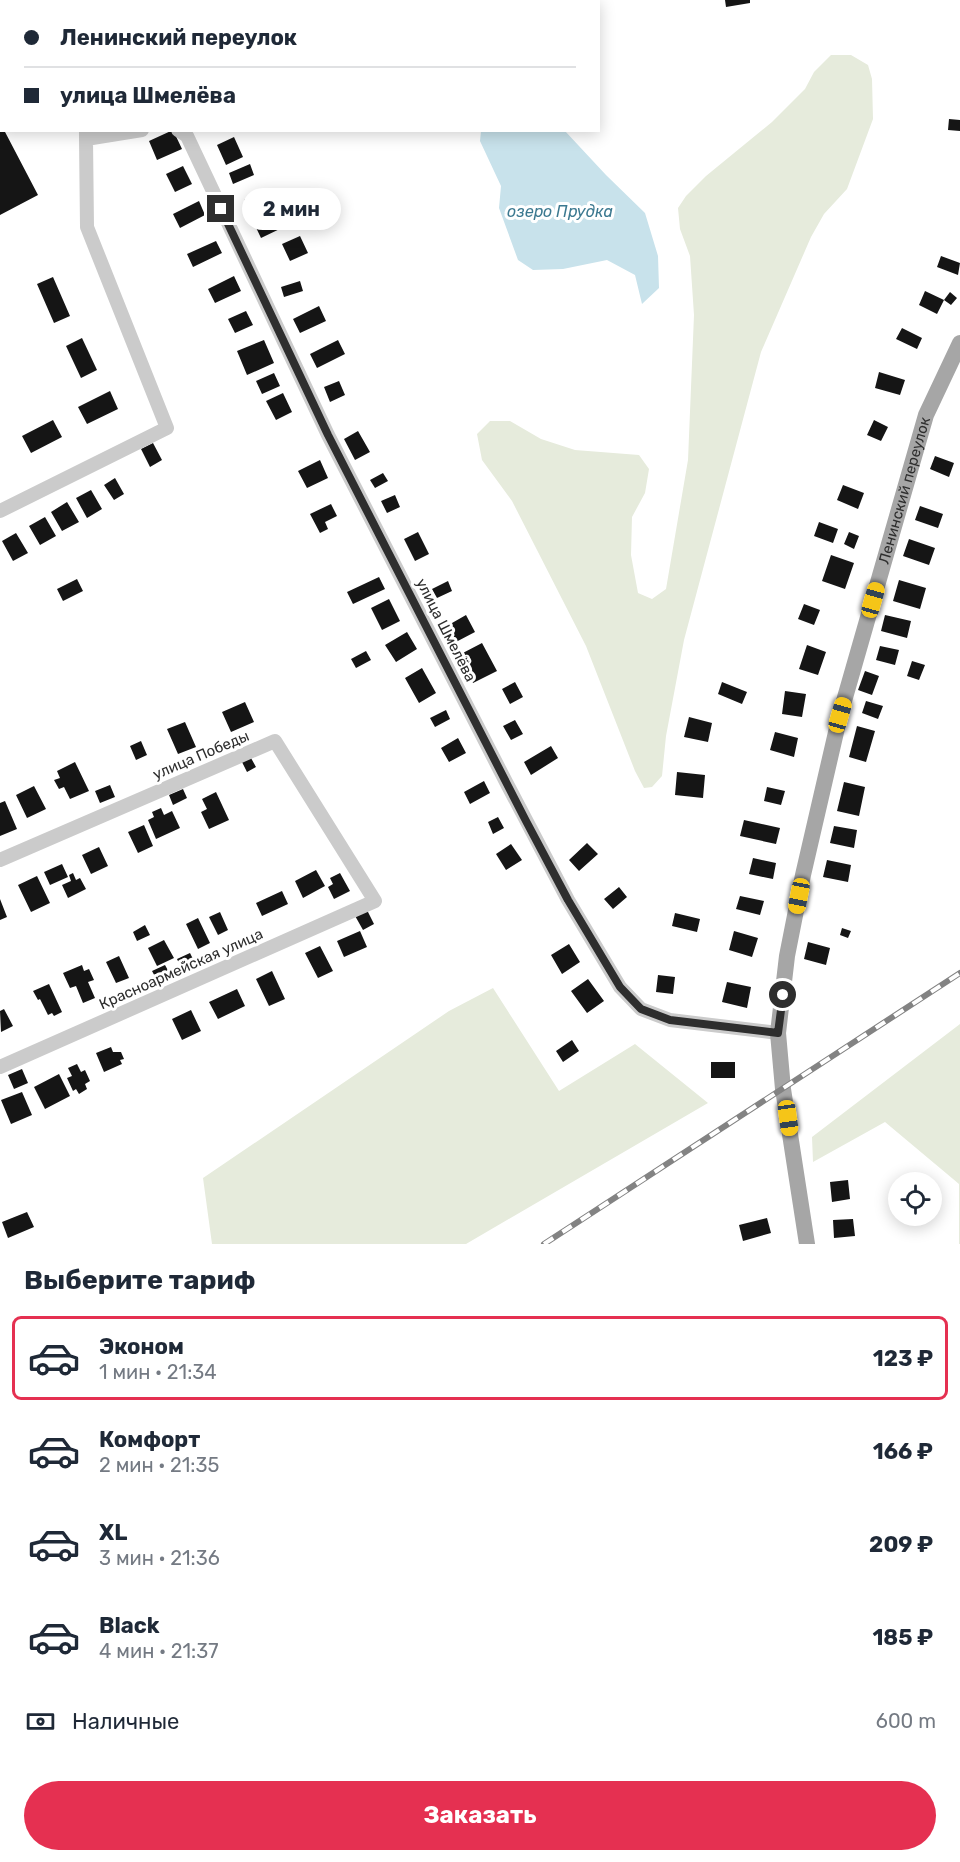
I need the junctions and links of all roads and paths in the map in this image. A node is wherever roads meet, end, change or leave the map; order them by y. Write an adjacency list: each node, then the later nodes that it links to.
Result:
1 (120, 132): 3 (street)
2 (181, 132): 8 (street, улица Шмелёва)
3 (86, 135): 5 (street)
4 (960, 343): 8 (main road, Ленинский переулок)
5 (0, 511)
6 (0, 860): 7 (street, улица Победы)
7 (375, 901): 9 (street, Красноармейская улица)
8 (778, 1033): 10 (main road, Ленинский переулок)
9 (0, 1067)
10 (807, 1244)

